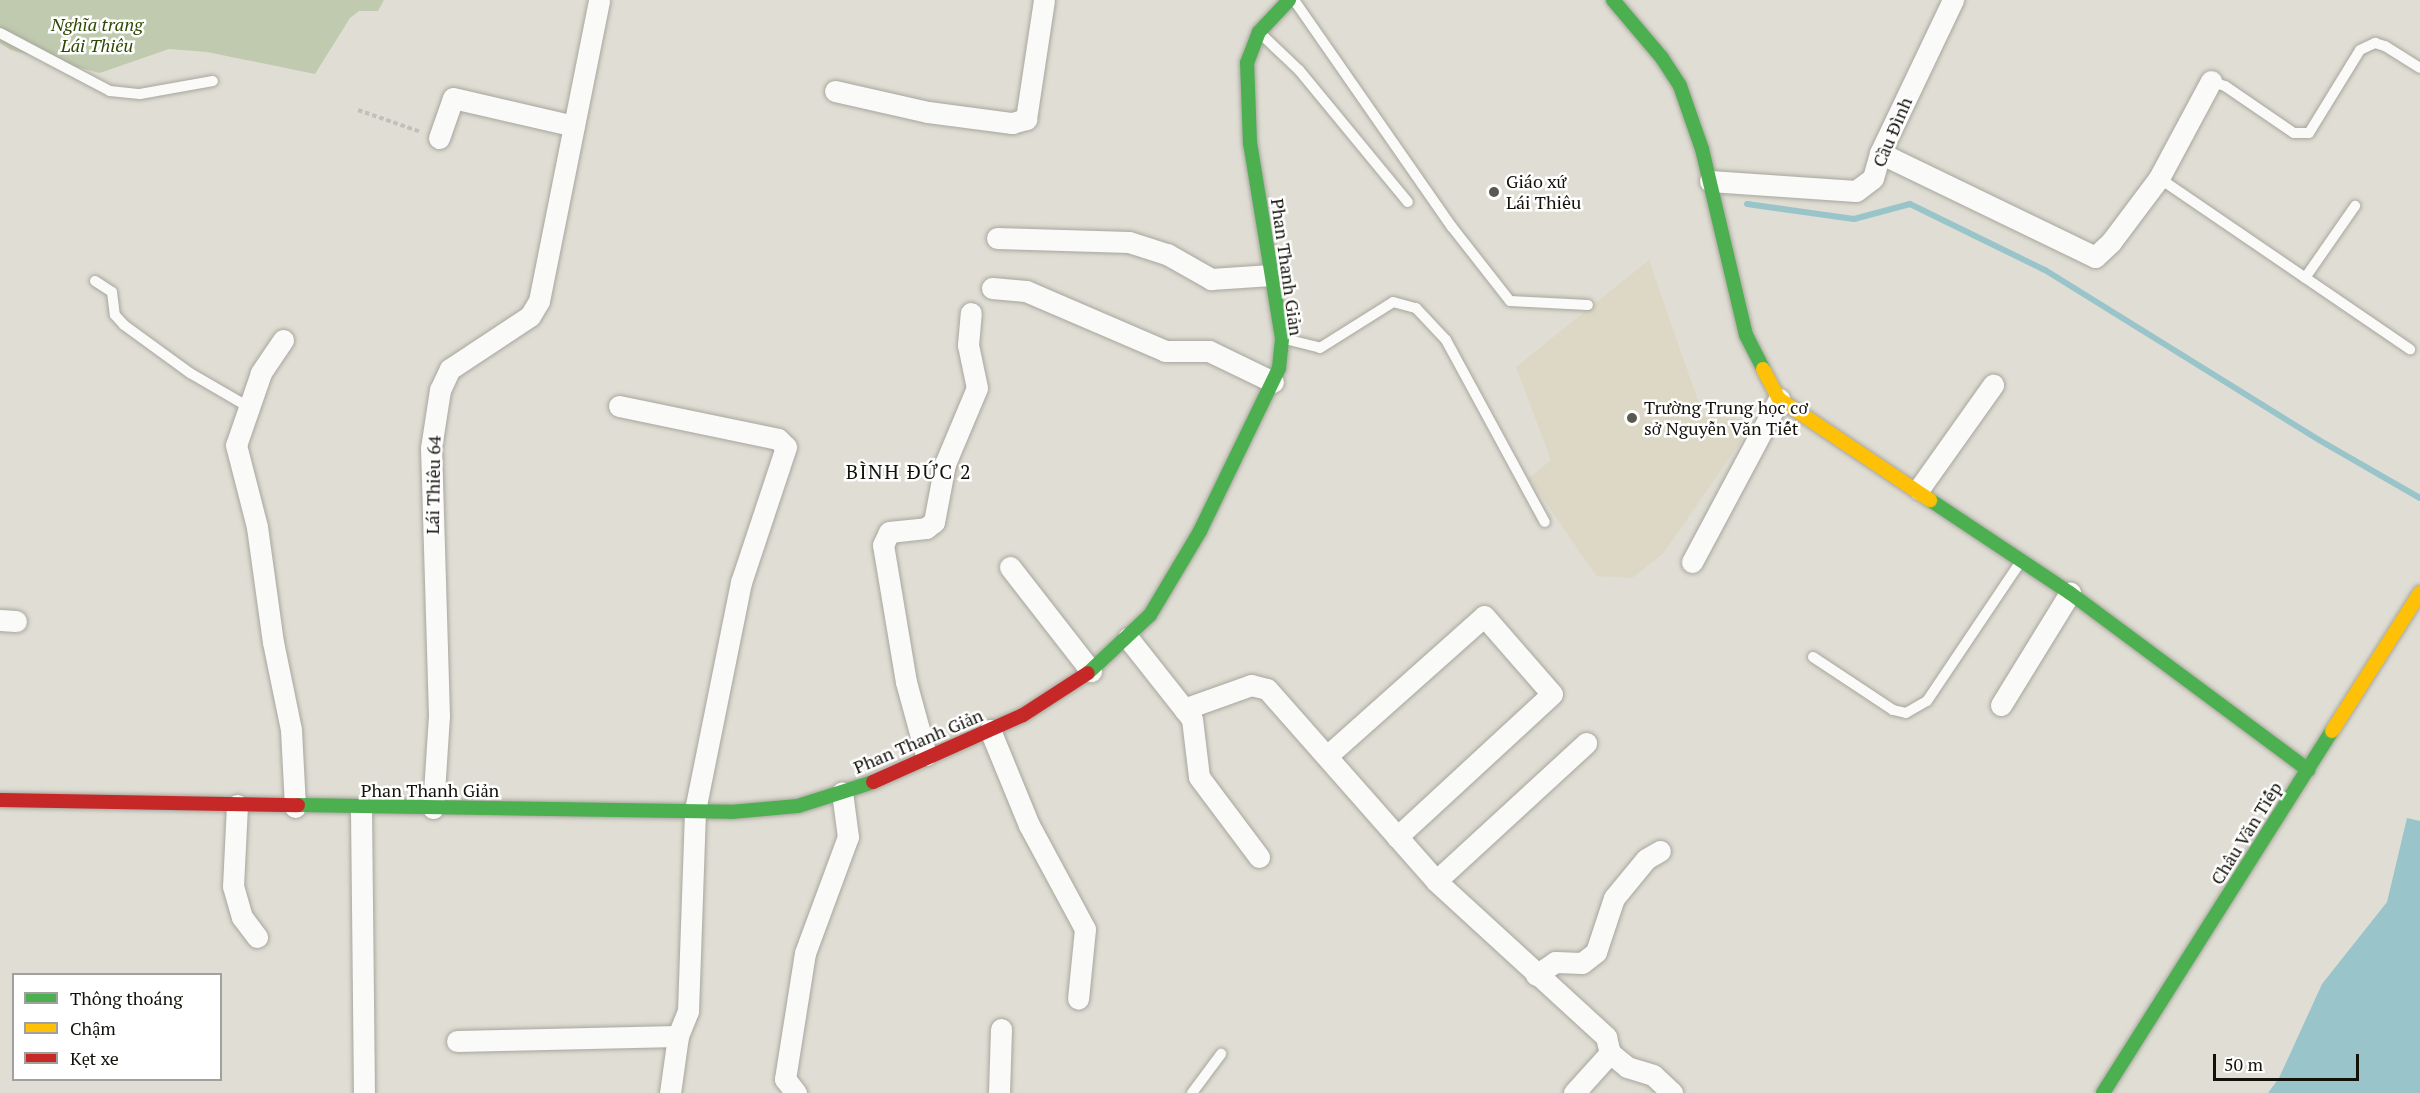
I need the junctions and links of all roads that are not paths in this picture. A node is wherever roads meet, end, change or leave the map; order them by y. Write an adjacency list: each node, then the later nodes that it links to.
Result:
1 (599, 0): 13 (street, Lái Thiêu 64)
2 (1044, 0): 12 (street)
3 (1289, 0): 7 (street, Phan Thanh Giản)
4 (1294, 0): 25 (lane)
5 (1613, 0): 17 (street)
6 (1953, 0): 15 (street, Cầu Đình)
7 (1259, 32): 18 (lane); 21 (street, Phan Thanh Giản)
8 (0, 33): 10 (lane)
9 (2420, 68): 11 (lane)
10 (213, 81)
11 (2211, 81): 16 (street)
12 (835, 91)
13 (574, 126): 14 (street); 56 (street, Lái Thiêu 64)
14 (439, 138)
15 (1880, 153): 16 (street); 17 (street, Cầu Đình)
16 (2159, 178): 22 (lane)
17 (1710, 182): 32 (street)
18 (1408, 202)
19 (2355, 206): 22 (lane)
20 (997, 238): 21 (street)
21 (1271, 275): 27 (street, Phan Thanh Giản)
22 (2305, 278): 29 (lane)
23 (95, 280): 33 (lane)
24 (992, 288): 30 (street)
25 (1588, 305)
26 (971, 313): 49 (street)
27 (1282, 338): 30 (street, Phan Thanh Giản); 36 (lane)
28 (283, 340): 33 (street)
29 (2410, 349)
30 (1273, 382): 42 (street, Phan Thanh Giản)
31 (1993, 385): 35 (street)
32 (1779, 399): 35 (street); 38 (street)
33 (247, 406): 55 (street)
34 (619, 406): 58 (street)
35 (1919, 489): 37 (street)
36 (1545, 522)
37 (2021, 561): 40 (street); 43 (lane)
38 (1692, 562)
39 (1010, 567): 44 (street)
40 (2070, 592): 45 (street); 51 (street)
41 (2420, 593): 51 (street, Châu Văn Tiếp)
42 (1128, 638): 44 (street, Phan Thanh Giản); 46 (street)
43 (1813, 657)
44 (1091, 670): 47 (street, Phan Thanh Giản)
45 (2001, 705)
46 (1184, 709): 50 (street); 61 (street)
47 (990, 730): 49 (street, Phan Thanh Giản); 65 (street)
48 (1586, 743): 62 (street)
49 (926, 755): 52 (street, Phan Thanh Giản)
50 (1327, 756): 59 (street); 59 (street)
51 (2308, 770): 78 (street, Châu Văn Tiếp)
52 (843, 792): 58 (street, Phan Thanh Giản); 73 (street)
53 (0, 800): 54 (street, Phan Thanh Giản)
54 (237, 805): 55 (street, Phan Thanh Giản); 63 (street)
55 (295, 807): 57 (street, Phan Thanh Giản)
56 (434, 808): 57 (street, Phan Thanh Giản); 58 (street, Phan Thanh Giản)
57 (361, 809): 71 (street)
58 (695, 811): 67 (street)
59 (1397, 837): 62 (street)
60 (1660, 851): 64 (street)
61 (1259, 857)
62 (1436, 881): 64 (street)
63 (257, 937)
64 (1536, 975): 69 (street)
65 (1078, 999)
66 (1001, 1029): 74 (street)
67 (678, 1036): 68 (street); 72 (street)
68 (457, 1041)
69 (1610, 1053): 76 (street); 77 (street)
70 (1221, 1054): 75 (lane)
71 (364, 1093)
72 (670, 1093)
73 (796, 1093)
74 (999, 1093)
75 (1192, 1093)
76 (1574, 1093)
77 (1672, 1093)
78 (2103, 1093)

